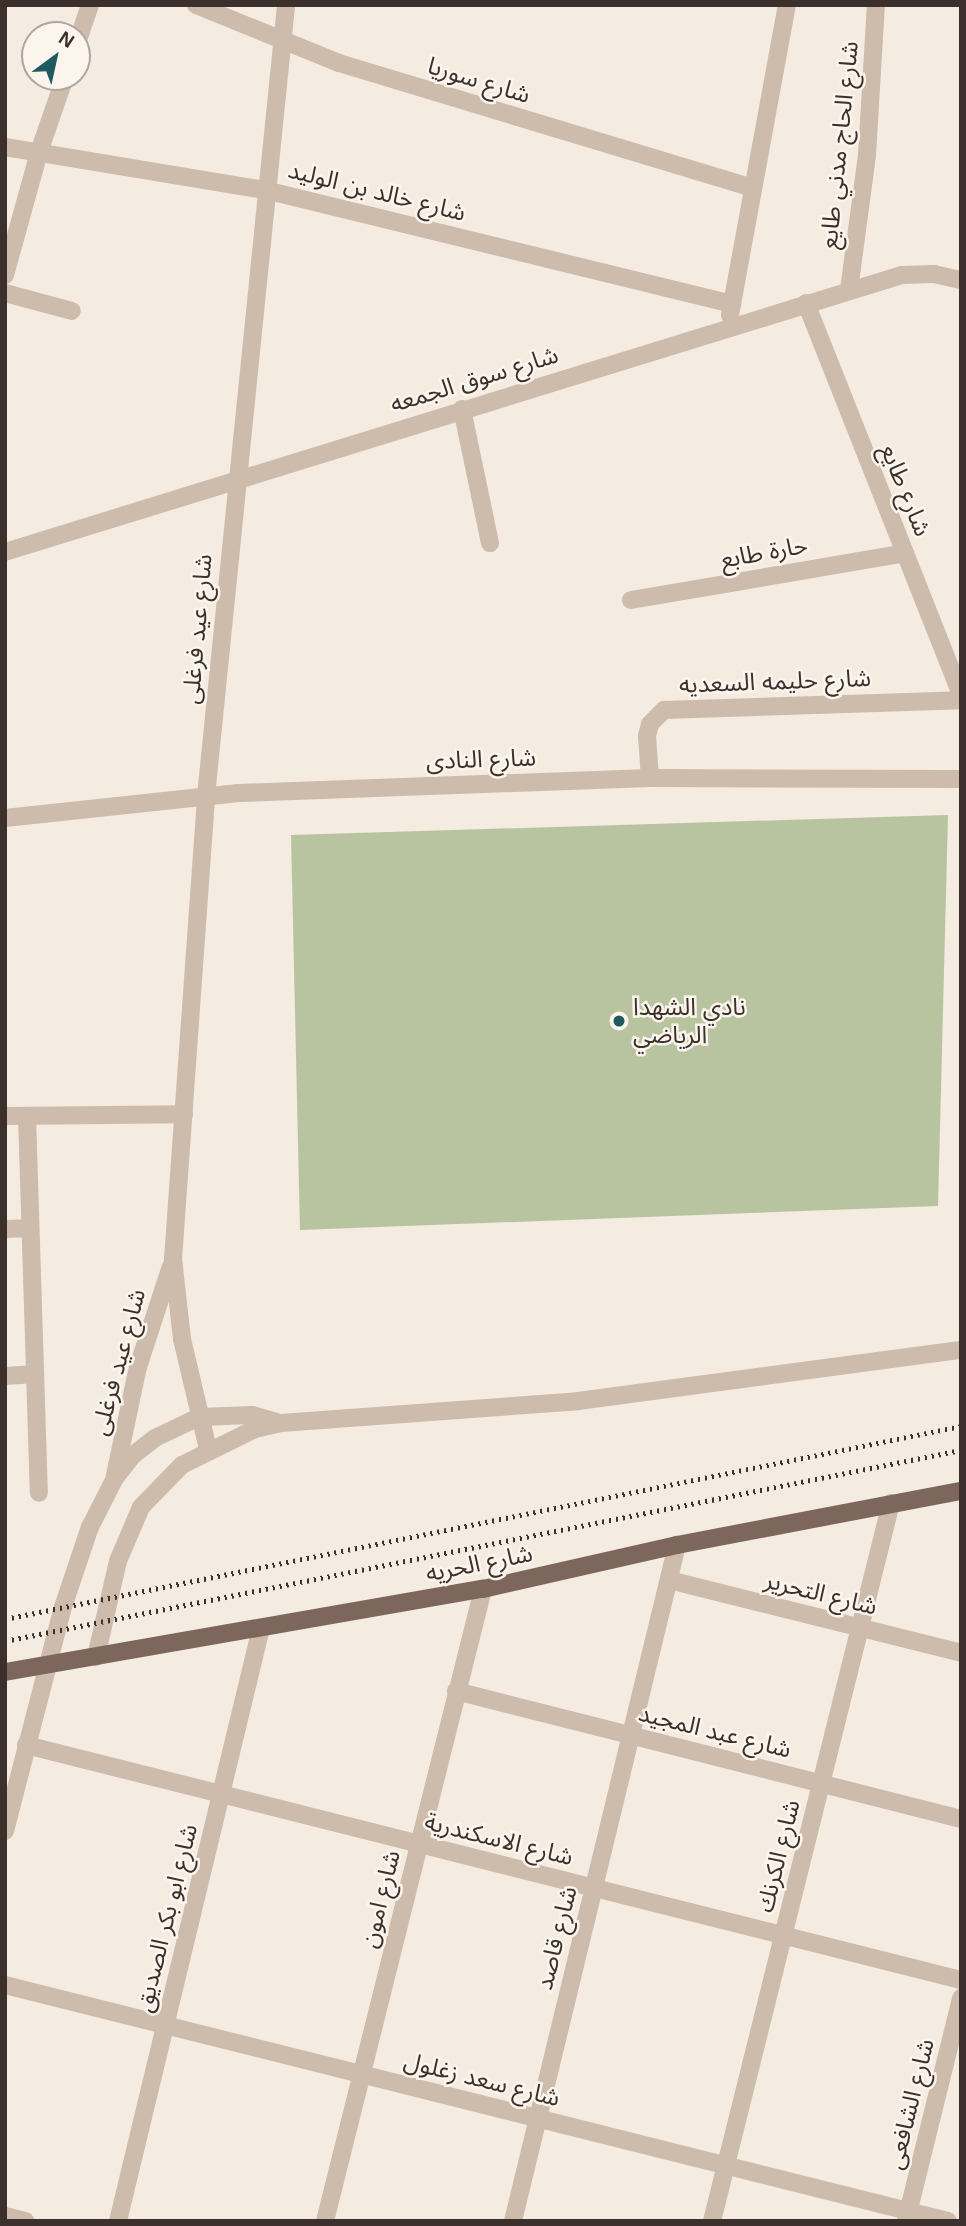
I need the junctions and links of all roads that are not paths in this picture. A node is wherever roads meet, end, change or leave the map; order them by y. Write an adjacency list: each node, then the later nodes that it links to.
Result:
1 (196, 5): 5 (street, شارع سوريا)
2 (286, 5): 5 (street, شارع عيد فرغلى)
3 (787, 5): 9 (street)
4 (876, 5): 13 (street, شارع الحاج مدني طايع)
5 (282, 41): 9 (street, شارع سوريا); 10 (street, شارع عيد فرغلى)
6 (60, 91): 8 (street)
7 (5, 146): 8 (street, شارع خالد بن الوليد)
8 (39, 152): 10 (street, شارع خالد بن الوليد); 11 (street)
9 (753, 188): 16 (street)
10 (265, 190): 16 (street, شارع خالد بن الوليد); 20 (street, شارع عيد فرغلى)
11 (5, 275)
12 (961, 280): 13 (street, شارع سوق الجمعه)
13 (849, 290): 15 (street, شارع سوق الجمعه)
14 (5, 293): 17 (street)
15 (806, 303): 18 (street, شارع سوق الجمعه); 23 (street, شارع طايع)
16 (732, 304): 18 (street)
17 (72, 311)
18 (728, 327): 19 (street, شارع سوق الجمعه)
19 (462, 409): 20 (street, شارع سوق الجمعه); 21 (street)
20 (235, 478): 22 (street, شارع سوق الجمعه); 29 (street, شارع عيد فرغلى)
21 (490, 543)
22 (5, 552)
23 (905, 553): 24 (street, حارة طابع); 25 (street, شارع طايع)
24 (631, 600)
25 (961, 694)
26 (961, 700): 27 (street, شارع حليمه السعديه)
27 (650, 778): 28 (street, شارع النادى); 29 (street, شارع النادى)
28 (961, 779)
29 (206, 796): 30 (street, شارع النادى); 31 (street, شارع عيد فرغلى)
30 (5, 818)
31 (184, 1114): 33 (street); 36 (street, شارع عيد فرغلى)
32 (5, 1116): 33 (street)
33 (27, 1116): 34 (street)
34 (30, 1228): 35 (street); 38 (street)
35 (5, 1229)
36 (173, 1259): 40 (street, شارع عيد فرغلى); 43 (street, شارع عيد فرغلى)
37 (961, 1350): 41 (street)
38 (35, 1374): 39 (street); 45 (street)
39 (5, 1376)
40 (198, 1417): 41 (street); 42 (street, شارع عيد فرغلى); 43 (street)
41 (281, 1423): 42 (street)
42 (208, 1449): 53 (street)
43 (115, 1478): 54 (street)
44 (961, 1491): 46 (main road, شارع الحريه)
45 (39, 1493)
46 (891, 1503): 47 (main road, شارع الحريه); 51 (street, شارع الكرنك)
47 (677, 1545): 48 (street, شارع قاصد); 49 (main road, شارع الحريه)
48 (668, 1580): 51 (street, شارع التحرير); 57 (street, شارع قاصد)
49 (483, 1589): 50 (main road, شارع الحريه); 56 (street, شارع امون)
50 (261, 1628): 53 (main road, شارع الحريه); 60 (street, شارع ابو بكر الصديق)
51 (860, 1628): 52 (street, شارع التحرير); 59 (street, شارع الكرنك)
52 (961, 1653)
53 (96, 1657): 54 (main road, شارع الحريه)
54 (46, 1665): 55 (main road, شارع الحريه); 58 (street)
55 (5, 1672)
56 (456, 1691): 57 (street, شارع عبد المجيد); 63 (street, شارع امون)
57 (631, 1735): 59 (street, شارع عبد المجيد); 64 (street, شارع قاصد)
58 (26, 1745): 60 (street, شارع الاسكندرية); 62 (street)
59 (821, 1783): 61 (street, شارع عبد المجيد); 65 (street, شارع الكرنك)
60 (221, 1794): 63 (street, شارع الاسكندرية); 69 (street, شارع ابو بكر الصديق)
61 (961, 1819)
62 (5, 1831)
63 (418, 1844): 64 (street, شارع الاسكندرية); 70 (street, شارع امون)
64 (594, 1888): 65 (street, شارع الاسكندرية); 71 (street, شارع قاصد)
65 (783, 1936): 66 (street, شارع الاسكندرية); 72 (street, شارع الكرنك)
66 (961, 1980)
67 (5, 1984): 69 (street, شارع سعد زغلول)
68 (961, 1998): 74 (street, شارع الشافعى)
69 (166, 2025): 70 (street, شارع سعد زغلول); 76 (street, شارع ابو بكر الصديق)
70 (362, 2074): 71 (street, شارع سعد زغلول); 77 (street, شارع امون)
71 (538, 2118): 72 (street, شارع سعد زغلول); 78 (street, شارع قاصد)
72 (726, 2165): 74 (street, شارع سعد زغلول); 79 (street, شارع الكرنك)
73 (5, 2216): 75 (street)
74 (908, 2216): 80 (street, شارع سعد زغلول)
75 (25, 2221)
76 (118, 2221)
77 (325, 2221)
78 (513, 2221)
79 (712, 2221)
80 (948, 2221)

